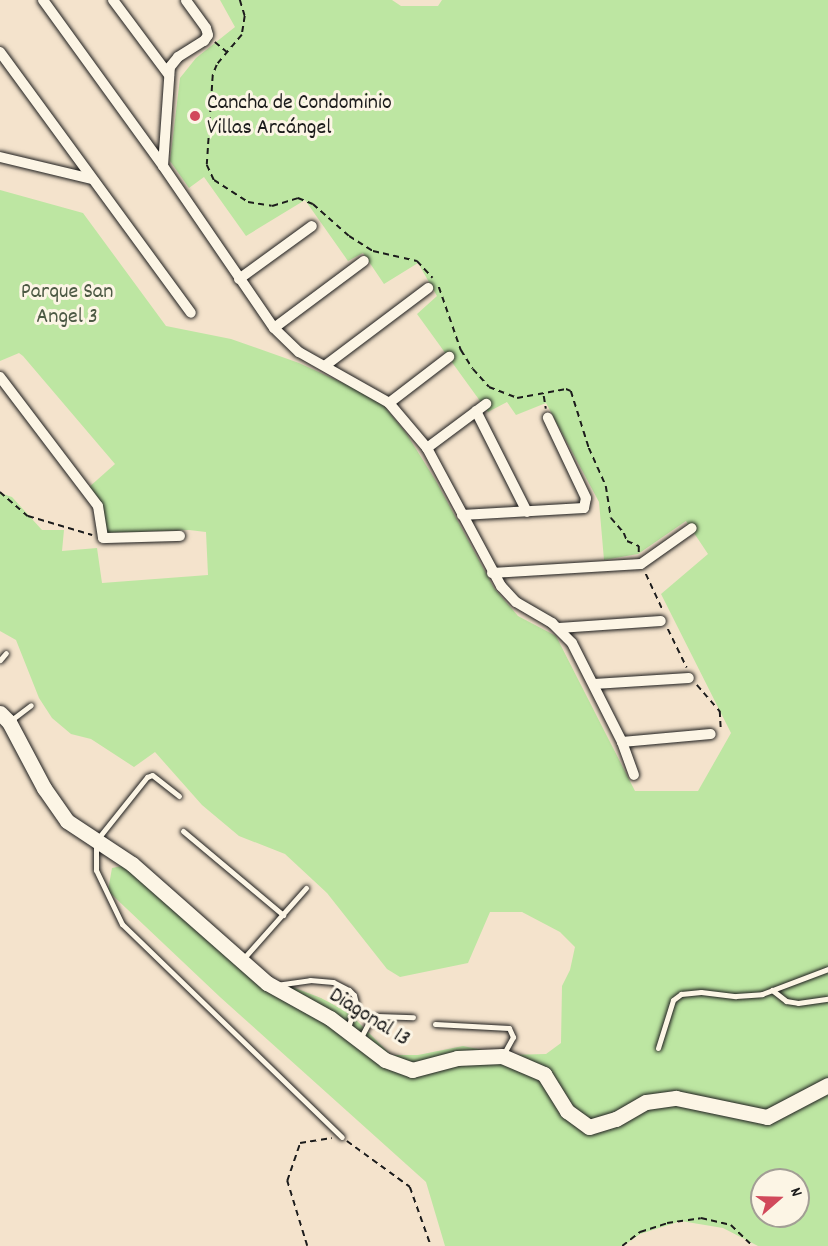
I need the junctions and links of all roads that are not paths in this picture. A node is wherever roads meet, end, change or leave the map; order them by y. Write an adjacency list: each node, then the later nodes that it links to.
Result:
1 (43, 0): 7 (street)
2 (113, 0): 5 (street)
3 (186, 0): 5 (street)
4 (0, 52): 8 (street)
5 (169, 75): 7 (street)
6 (0, 157): 8 (street)
7 (163, 166): 11 (street)
8 (92, 179): 13 (street)
9 (312, 226): 11 (street)
10 (364, 261): 14 (street)
11 (239, 279): 14 (street)
12 (428, 288): 16 (street)
13 (191, 313)
14 (274, 328): 16 (street)
15 (449, 357): 18 (street)
16 (326, 365): 18 (street)
17 (0, 377): 26 (street)
18 (389, 403): 22 (street)
19 (486, 404): 20 (street)
20 (476, 411): 22 (street); 23 (street)
21 (548, 418): 23 (street)
22 (427, 448): 24 (street)
23 (527, 512): 24 (street)
24 (462, 515): 27 (street)
25 (692, 528): 27 (street)
26 (180, 536)
27 (492, 573): 29 (street)
28 (664, 621): 29 (street)
29 (559, 628): 33 (street)
30 (6, 653): 31 (lane)
31 (0, 660)
32 (691, 677): 33 (street)
33 (594, 684): 37 (street)
34 (31, 705): 35 (lane)
35 (4, 717): 41 (street, Diagonal 13)
36 (711, 734): 37 (street)
37 (622, 742): 38 (street)
38 (634, 775)
39 (179, 796): 41 (lane)
40 (183, 831): 43 (lane)
41 (96, 841): 44 (street, Diagonal 13); 55 (lane)
42 (306, 888): 43 (lane)
43 (283, 915): 44 (lane)
44 (241, 961): 46 (street, Diagonal 13)
45 (828, 969): 47 (lane)
46 (271, 986): 51 (street, Diagonal 13); 51 (lane)
47 (772, 990): 48 (lane); 52 (lane)
48 (828, 999)
49 (412, 1017): 51 (lane)
50 (435, 1024): 53 (lane)
51 (353, 1035): 53 (street, Diagonal 13)
52 (658, 1048)
53 (502, 1056): 54 (street, Diagonal 13)
54 (828, 1085)
55 (342, 1137)

